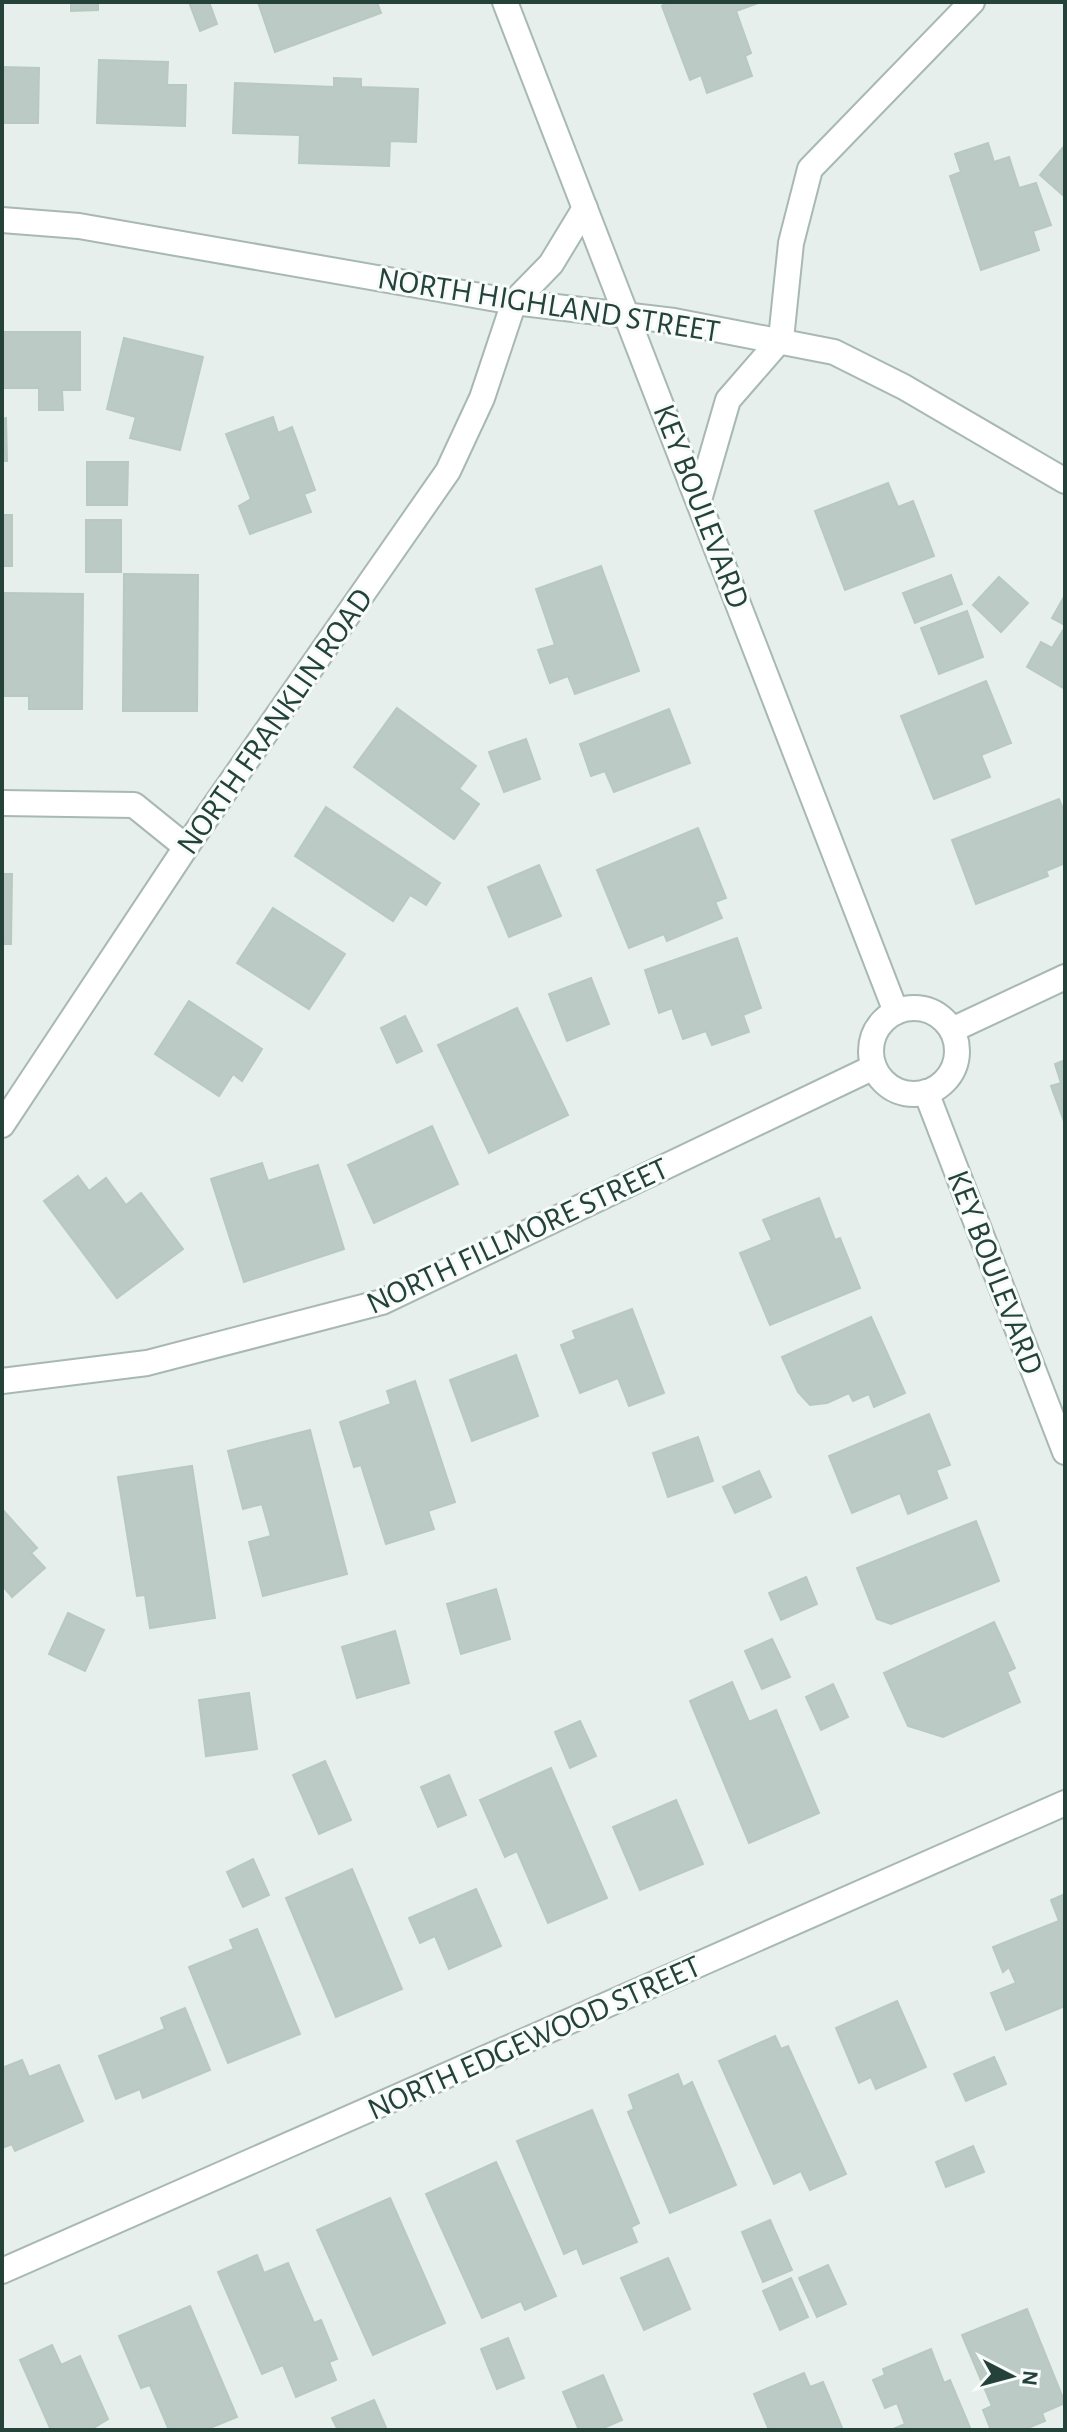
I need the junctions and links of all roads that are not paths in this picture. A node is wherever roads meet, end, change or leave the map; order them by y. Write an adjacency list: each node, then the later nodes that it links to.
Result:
1 (505, 2): 3 (street, KEY BOULEVARD)
2 (972, 2): 7 (street)
3 (585, 208): 5 (street); 6 (street, KEY BOULEVARD)
4 (2, 220): 5 (street, NORTH HIGHLAND STREET)
5 (514, 302): 6 (street, NORTH HIGHLAND STREET); 11 (street, NORTH FRANKLIN ROAD)
6 (629, 317): 7 (street, NORTH HIGHLAND STREET); 9 (street, KEY BOULEVARD)
7 (781, 339): 8 (street, NORTH HIGHLAND STREET); 9 (street)
8 (1065, 481)
9 (699, 500): 13 (street, KEY BOULEVARD)
10 (2, 803): 11 (street)
11 (186, 847): 17 (street, NORTH FRANKLIN ROAD)
12 (1065, 977): 14 (street)
13 (896, 1012): 14 (street); 15 (street)
14 (952, 1030): 16 (street)
15 (874, 1067): 16 (street); 18 (street, NORTH FILLMORE STREET)
16 (926, 1092): 19 (street, KEY BOULEVARD)
17 (2, 1125)
18 (2, 1381)
19 (1065, 1452)
20 (1065, 1803): 21 (street, NORTH EDGEWOOD STREET)
21 (2, 2271)

